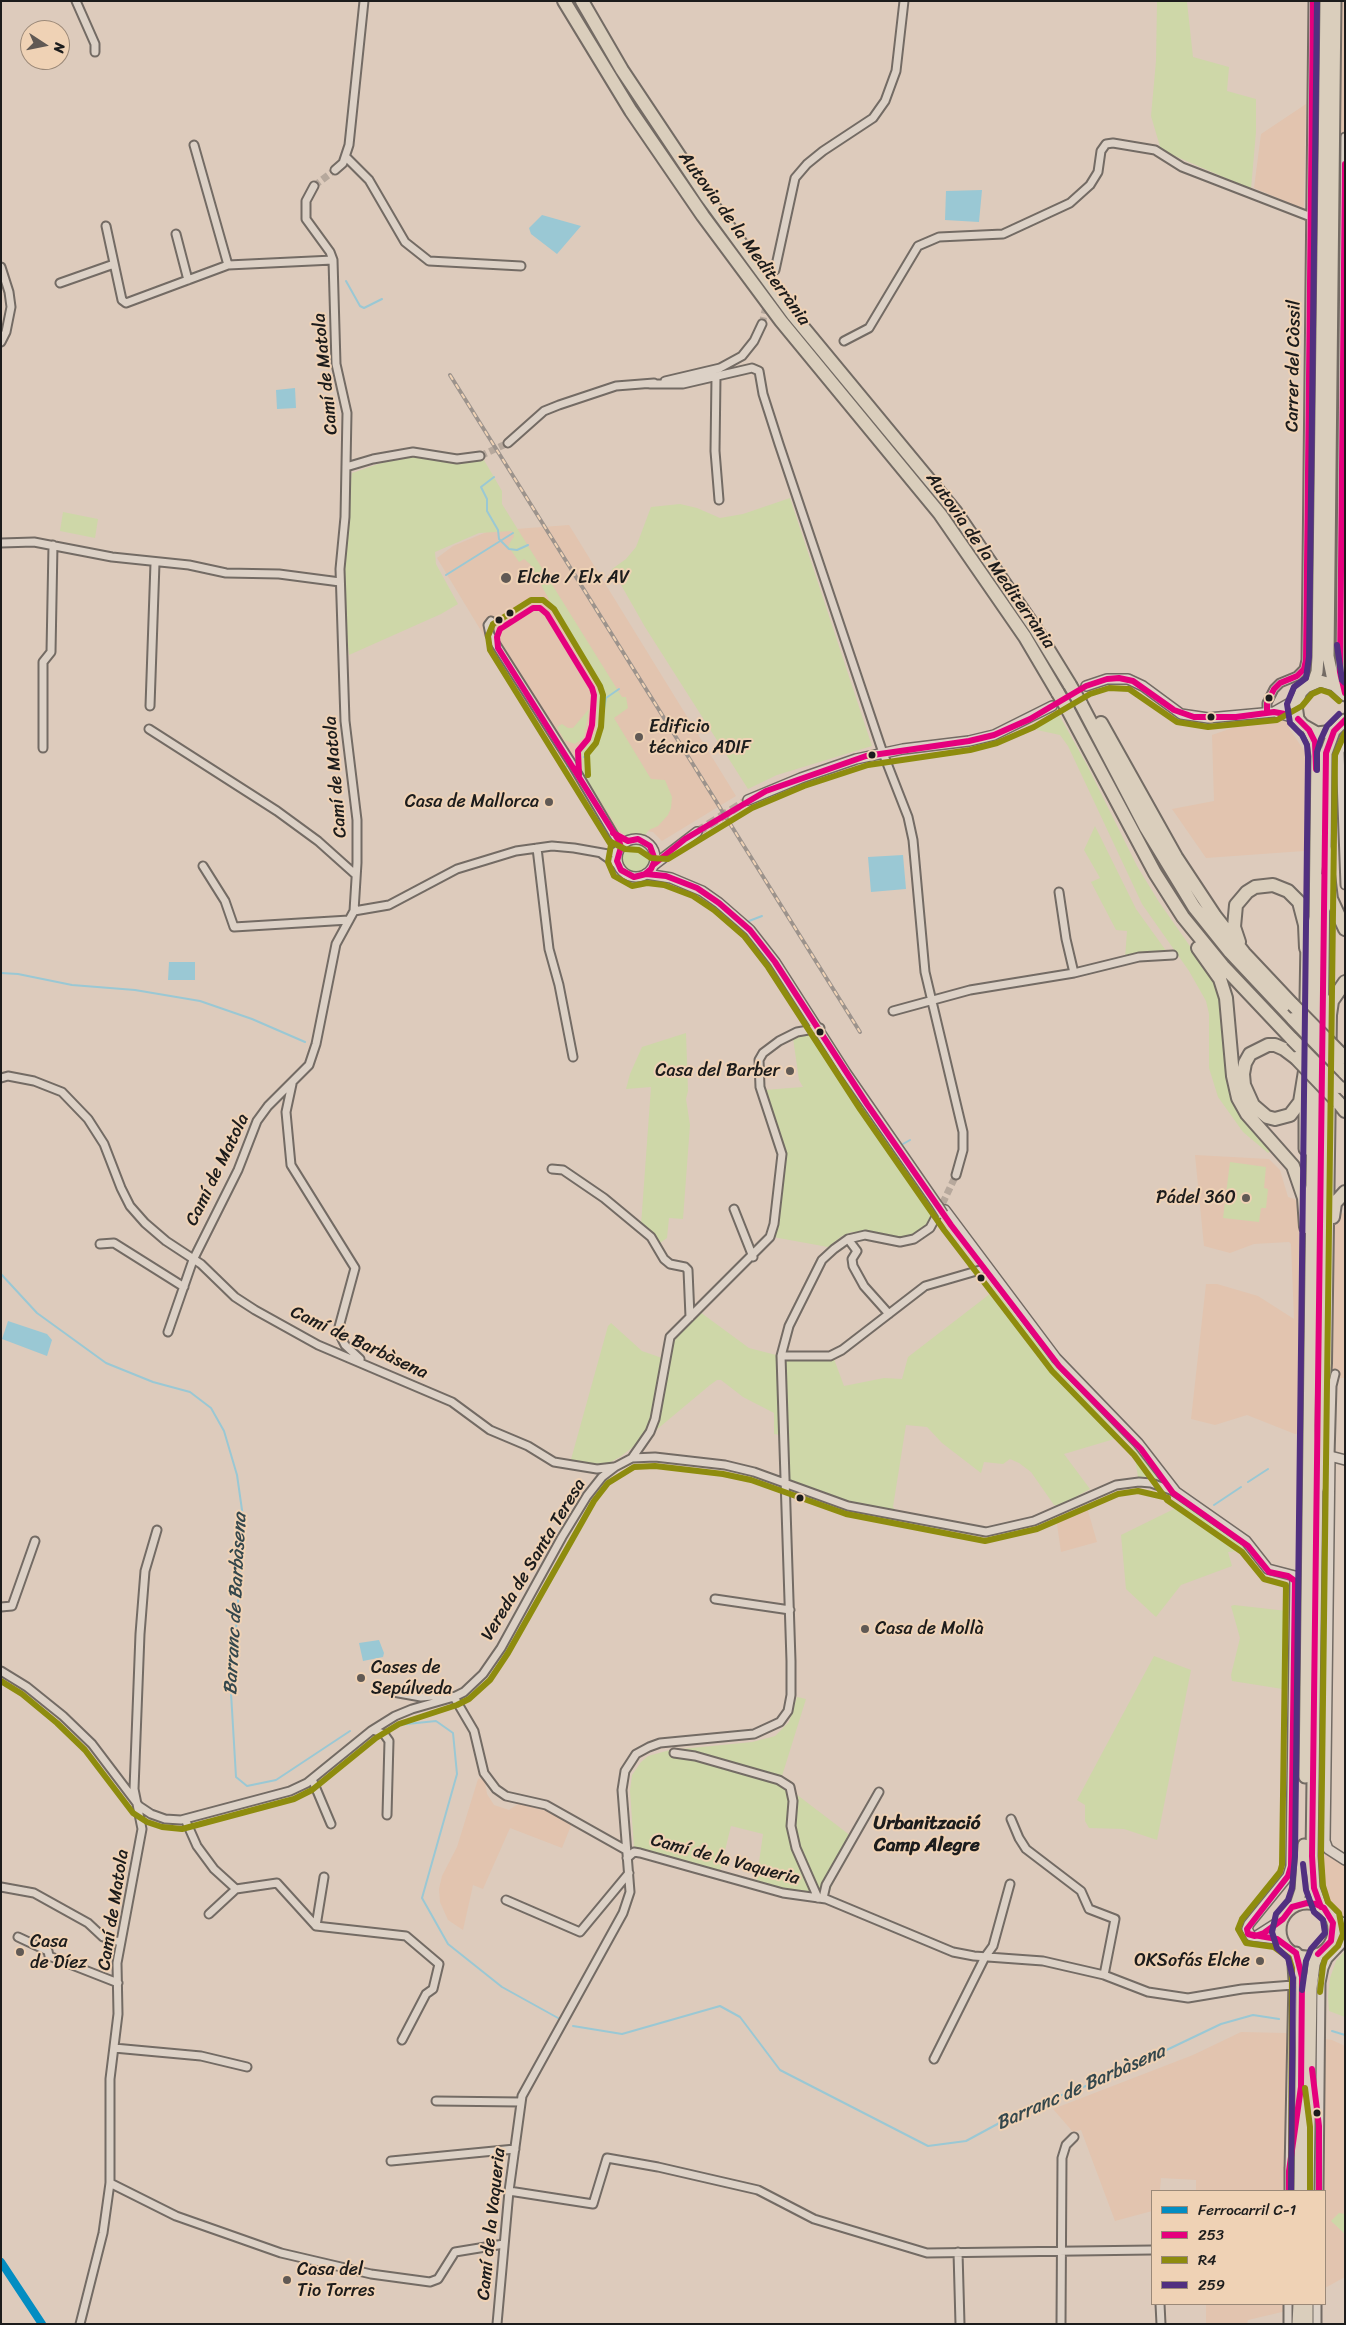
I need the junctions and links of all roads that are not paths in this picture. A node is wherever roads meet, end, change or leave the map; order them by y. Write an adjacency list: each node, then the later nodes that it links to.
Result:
1 (76, 1): 9 (street)
2 (364, 1): 13 (street)
3 (564, 1): 77 (highway, Autovia de la Mediterrània, bridge)
4 (582, 1): 45 (highway, Autovia de la Mediterrània)
5 (904, 1): 24 (street)
6 (1313, 1): 16 (street, Carrer del Còssil)
7 (1326, 1): 43 (highway)
8 (1335, 1): 44 (highway)
9 (94, 52)
10 (1345, 137): 12 (street)
11 (194, 145): 21 (street)
12 (1345, 148): 27 (street)
13 (346, 156): 14 (street); 22 (street)
14 (336, 170)
15 (314, 186): 19 (street, Camí de Matola)
16 (1311, 217): 29 (street); 51 (street, Carrer del Còssil)
17 (106, 226): 20 (street)
18 (176, 234): 25 (street)
19 (333, 260): 21 (street); 35 (street, Camí de Matola)
20 (114, 264): 25 (street); 26 (street)
21 (228, 265): 25 (street)
22 (521, 266)
23 (1, 267): 30 (street)
24 (775, 270)
25 (188, 280)
26 (60, 283)
27 (1344, 284): 42 (street)
28 (762, 324): 32 (street)
29 (844, 341)
30 (1, 342)
31 (716, 377): 32 (street); 36 (street); 59 (street)
32 (650, 384): 33 (street)
33 (508, 443)
34 (480, 456): 35 (street)
35 (346, 467): 40 (street, Camí de Matola)
36 (720, 500)
37 (1, 543): 38 (street)
38 (53, 545): 39 (street); 58 (street)
39 (154, 563): 40 (street); 49 (street)
40 (340, 582): 73 (street, Camí de Matola)
41 (491, 620): 63 (street)
42 (1340, 672): 44 (street); 46 (street)
43 (1313, 683): 44 (highway); 47 (highway)
44 (1340, 683): 46 (highway)
45 (1078, 684): 48 (highway, Autovia de la Mediterrània, bridge); 51 (street)
46 (1345, 694)
47 (1297, 699): 51 (street); 52 (highway)
48 (1084, 702): 81 (highway); 93 (highway, Autovia de la Mediterrània, bridge)
49 (150, 706)
50 (1052, 706): 59 (street)
51 (1271, 713): 52 (street)
52 (1298, 719): 55 (highway)
53 (1345, 720): 56 (highway)
54 (149, 729): 73 (street)
55 (1309, 730): 56 (highway); 60 (highway)
56 (1334, 731): 67 (highway)
57 (1345, 738): 74 (street)
58 (43, 748)
59 (883, 752): 61 (street); 85 (street)
60 (1316, 783): 80 (highway); 114 (highway)
61 (748, 800)
62 (697, 832): 64 (street)
63 (622, 846): 66 (street); 68 (street); 71 (street)
64 (674, 847): 66 (street); 69 (street)
65 (537, 848): 68 (street); 76 (street); 90 (street)
66 (653, 850): 69 (street)
67 (1325, 850): 79 (highway); 123 (highway)
68 (600, 853): 71 (street)
69 (653, 865): 72 (street); 88 (street)
70 (203, 866): 78 (street)
71 (619, 866): 72 (street)
72 (646, 874): 87 (street)
73 (356, 875): 76 (street, Camí de Matola)
74 (1345, 885)
75 (1059, 892): 83 (street)
76 (354, 911): 78 (street, Camí de Matola)
77 (1183, 917): 96 (highway, Autovia de la Mediterrània, bridge); 102 (highway)
78 (349, 920): 95 (street, Camí de Matola)
79 (1345, 929)
80 (1306, 948): 81 (highway); 92 (highway)
81 (1244, 953): 91 (highway, bridge)
82 (1173, 955): 83 (street)
83 (1074, 973): 85 (street)
84 (1345, 982): 109 (highway)
85 (932, 999): 86 (street); 98 (street)
86 (894, 1011)
87 (809, 1017): 88 (street); 89 (street)
88 (818, 1028): 89 (street); 101 (street)
89 (797, 1032): 105 (street)
90 (572, 1057)
91 (1344, 1057)
92 (1305, 1071): 96 (highway, bridge); 102 (highway)
93 (1344, 1073)
94 (1, 1078): 106 (street, Camí de Barbàsena)
95 (293, 1082): 106 (street, Camí de Matola); 115 (street)
96 (1342, 1098)
97 (552, 1169): 111 (street)
98 (956, 1175)
99 (1345, 1192): 109 (highway)
100 (734, 1209): 105 (street)
101 (941, 1209): 103 (street); 107 (street)
102 (1306, 1227): 114 (highway)
103 (848, 1239): 110 (street); 113 (street)
104 (100, 1244): 108 (street)
105 (753, 1257): 111 (street)
106 (193, 1260): 108 (street, Camí de Matola); 115 (street, Camí de Barbàsena)
107 (986, 1269): 110 (street); 122 (street)
108 (184, 1287): 112 (street, Camí de Matola)
109 (1327, 1294): 123 (highway)
110 (889, 1314): 113 (street)
111 (690, 1317): 118 (street)
112 (168, 1332)
113 (782, 1356): 121 (street)
114 (1309, 1356): 123 (highway)
115 (363, 1363): 120 (street, Camí de Barbàsena)
116 (1335, 1374): 117 (street)
117 (1330, 1456): 119 (street); 144 (street)
118 (632, 1458): 120 (street, Vereda de Santa Teresa); 121 (street, Vereda de Santa Teresa)
119 (1345, 1460)
120 (614, 1467): 132 (street, Vereda de Santa Teresa)
121 (786, 1484): 122 (street, Vereda de Santa Teresa); 129 (street)
122 (1173, 1491): 161 (street)
123 (1314, 1495): 126 (highway)
124 (157, 1530): 137 (street, Camí de Matola)
125 (35, 1541): 128 (street)
126 (1312, 1559): 152 (highway); 153 (highway)
127 (715, 1599): 129 (street)
128 (1, 1607)
129 (790, 1610): 142 (street)
130 (1, 1671): 137 (street, Vereda de Santa Teresa)
131 (393, 1692): 132 (street)
132 (454, 1697): 133 (street, Vereda de Santa Teresa); 142 (street)
133 (373, 1730): 135 (street, Vereda de Santa Teresa); 138 (street)
134 (674, 1753): 150 (street)
135 (312, 1779): 140 (street, Vereda de Santa Teresa); 141 (street)
136 (879, 1792): 150 (street)
137 (139, 1806): 140 (street, Vereda de Santa Teresa); 163 (street, Camí de Matola)
138 (387, 1815)
139 (1011, 1818): 168 (street)
140 (185, 1819): 149 (street)
141 (331, 1824)
142 (626, 1850): 143 (street)
143 (627, 1858): 145 (street, Camí de la Vaqueria); 150 (street, Camí de la Vaqueria)
144 (1345, 1860)
145 (629, 1873): 151 (street); 178 (street, Camí de la Vaqueria)
146 (324, 1877): 158 (street)
147 (1010, 1884): 167 (street)
148 (1, 1887): 163 (street)
149 (236, 1889): 154 (street); 158 (street)
150 (821, 1898): 167 (street, Camí de la Vaqueria)
151 (506, 1900)
152 (1296, 1905): 153 (highway); 156 (highway)
153 (1321, 1907): 155 (highway)
154 (208, 1914)
155 (1331, 1916): 157 (street); 164 (highway)
156 (1283, 1919): 161 (street); 165 (highway)
157 (1345, 1924)
158 (316, 1926): 171 (street)
159 (1345, 1932): 164 (street)
160 (18, 1936): 169 (street)
161 (1255, 1936): 165 (street)
162 (1345, 1941): 179 (street)
163 (120, 1942): 169 (street, Camí de Matola)
164 (1331, 1942): 166 (highway)
165 (1291, 1949): 166 (highway); 170 (street); 176 (highway)
166 (1318, 1954): 173 (highway)
167 (984, 1957): 168 (street, Camí de la Vaqueria); 174 (street)
168 (1104, 1976): 170 (street, Camí de la Vaqueria)
169 (118, 1982): 172 (street, Camí de Matola)
170 (1293, 1985): 183 (street)
171 (402, 2040)
172 (114, 2048): 175 (street); 184 (street, Camí de Matola)
173 (1310, 2053): 179 (street); 187 (highway)
174 (934, 2059)
175 (247, 2067)
176 (1301, 2087): 183 (street); 186 (highway)
177 (436, 2101): 178 (street)
178 (521, 2102): 181 (street, Camí de la Vaqueria)
179 (1319, 2126): 188 (street)
180 (1074, 2137): 192 (street)
181 (515, 2149): 182 (street); 189 (street, Camí de la Vaqueria)
182 (391, 2161)
183 (1289, 2171): 185 (street)
184 (110, 2183): 190 (street); 199 (street, Camí de Matola)
185 (1289, 2190)
186 (1300, 2190)
187 (1308, 2190)
188 (1318, 2190)
189 (509, 2191): 190 (street, Camí de la Vaqueria); 193 (street)
190 (504, 2244): 200 (street, Camí de la Vaqueria)
191 (1151, 2250): 192 (street)
192 (1061, 2251): 193 (street); 202 (street)
193 (958, 2252): 201 (street)
194 (1160, 2305): 203 (street)
195 (1288, 2305): 204 (street)
196 (1299, 2305): 205 (highway)
197 (1307, 2305): 206 (highway)
198 (1317, 2305): 207 (street)
199 (80, 2324)
200 (497, 2324)
201 (960, 2324)
202 (1061, 2324)
203 (1160, 2324)
204 (1288, 2324)
205 (1298, 2324)
206 (1307, 2324)
207 (1317, 2324)

